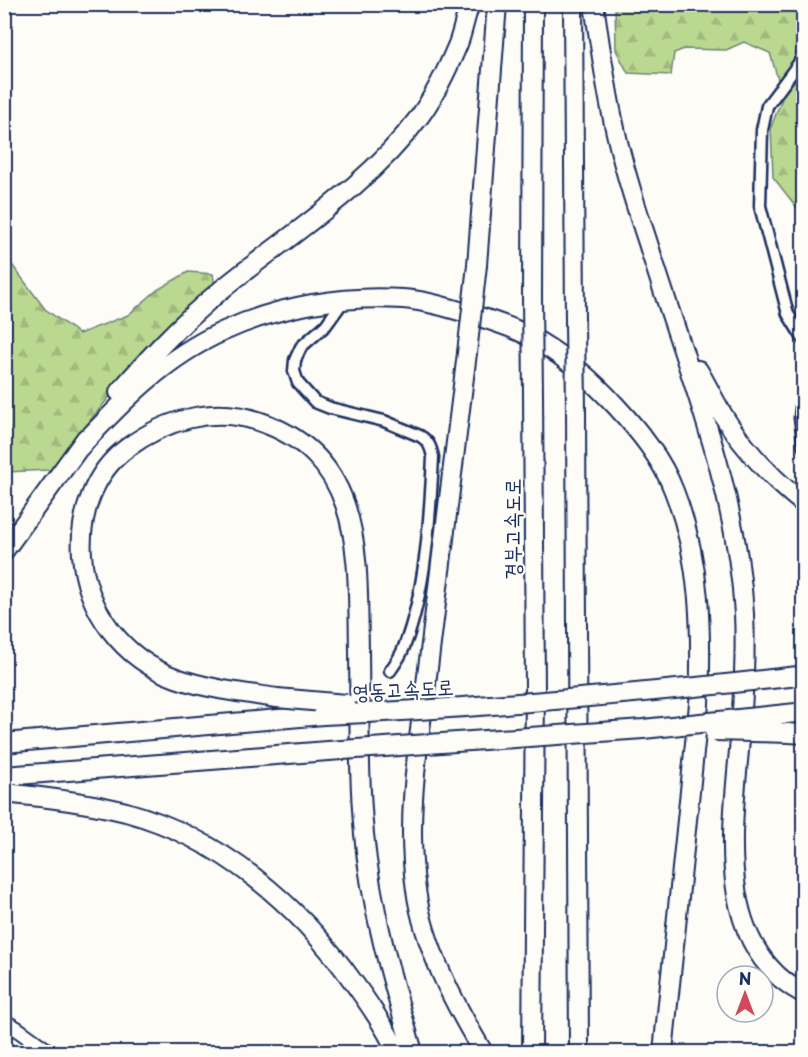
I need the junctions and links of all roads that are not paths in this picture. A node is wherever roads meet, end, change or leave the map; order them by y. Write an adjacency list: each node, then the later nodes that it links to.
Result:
1 (470, 4): 12 (highway)
2 (497, 4): 29 (highway, bridge)
3 (532, 4): 30 (highway, 경부고속도로, bridge)
4 (573, 4): 31 (highway, bridge)
5 (594, 4): 8 (highway)
6 (804, 52): 9 (street)
7 (344, 300): 12 (highway); 15 (street); 32 (highway)
8 (675, 325): 13 (highway); 24 (highway)
9 (804, 340)
10 (804, 377): 11 (street)
11 (804, 447)
12 (79, 448): 14 (highway)
13 (804, 504)
14 (4, 551)
15 (390, 671)
16 (801, 676): 17 (highway, 영동고속도로, bridge)
17 (413, 711): 21 (highway, 영동고속도로, bridge); 28 (highway, bridge)
18 (800, 712): 19 (highway, bridge)
19 (644, 729): 20 (highway, bridge); 22 (highway, bridge)
20 (796, 734)
21 (4, 743)
22 (4, 776)
23 (4, 793): 27 (highway)
24 (804, 994)
25 (4, 1022): 26 (street)
26 (49, 1053)
27 (397, 1053)
28 (413, 1053)
29 (483, 1053)
30 (532, 1053)
31 (579, 1053)
32 (663, 1053)

